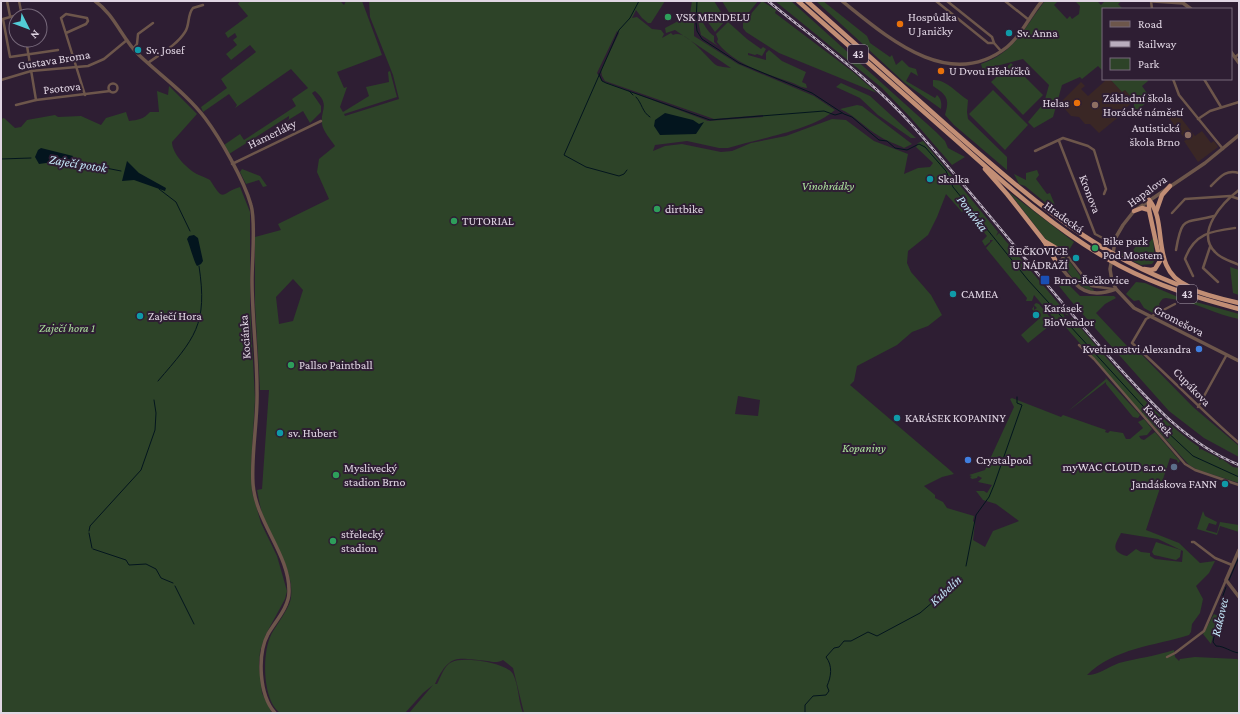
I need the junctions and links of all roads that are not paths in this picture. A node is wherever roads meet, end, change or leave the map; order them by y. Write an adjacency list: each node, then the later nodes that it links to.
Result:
1 (94, 1): 16 (street, Kociánka)
2 (798, 1): 41 (highway, 43)
3 (807, 1): 41 (highway, 43)
4 (842, 1): 23 (street)
5 (936, 1): 17 (street)
6 (947, 1): 17 (street)
7 (1005, 1): 13 (street)
8 (1042, 1): 13 (street)
9 (1152, 1): 10 (street)
10 (1183, 2)
11 (203, 5): 28 (street)
12 (8, 16): 18 (street)
13 (1029, 20): 23 (street)
14 (152, 23): 21 (street)
15 (66, 33): 15 (street); 30 (street)
16 (127, 40): 21 (street, Kociánka); 30 (street, Gustava Broma)
17 (994, 43): 23 (street)
18 (8, 47)
19 (8, 48): 26 (street)
20 (27, 48): 26 (street)
21 (133, 49): 28 (street, Kociánka)
22 (58, 50): 26 (street)
23 (1001, 51)
24 (1232, 53): 27 (street)
25 (1239, 54): 27 (street)
26 (28, 55): 31 (street)
27 (1235, 57): 29 (street)
28 (148, 63): 50 (street, Kociánka)
29 (1239, 63)
30 (76, 67): 31 (street, Gustava Broma); 36 (street)
31 (31, 72): 32 (street, Gustava Broma); 37 (street)
32 (1, 80)
33 (1173, 80): 42 (street)
34 (1205, 80): 40 (street)
35 (110, 91): 36 (street, Psotova)
36 (85, 95): 37 (street, Psotova)
37 (36, 100): 39 (street, Psotova)
38 (1239, 102): 40 (street)
39 (16, 105)
40 (1221, 107): 42 (street)
41 (930, 113): 44 (highway, 43)
42 (1198, 119): 47 (street)
43 (321, 121): 50 (street, Hamerláky)
44 (942, 125): 49 (highway, Hradecká / 43); 73 (highway, Hradecká / 43)
45 (1239, 134): 47 (street, Hapalova)
46 (1059, 141): 48 (street); 55 (street); 67 (street, Kronova)
47 (1223, 149): 52 (street, Hapalova)
48 (1036, 151)
49 (968, 152): 66 (highway); 73 (highway, Hradecká / 43)
50 (232, 164): 94 (street, Kociánka)
51 (1239, 172): 53 (street)
52 (1170, 186): 58 (street, Hapalova); 62 (highway)
53 (1211, 186)
54 (1239, 190): 56 (street)
55 (1104, 194)
56 (1232, 196): 57 (street); 61 (street); 63 (street)
57 (1239, 199)
58 (1149, 200): 59 (highway); 60 (street, Hapalova); 62 (highway)
59 (1149, 210): 60 (highway); 73 (highway)
60 (1134, 212): 67 (street, Hapalova)
61 (1172, 213)
62 (1156, 214): 77 (highway)
63 (1215, 216): 65 (street); 69 (street)
64 (1235, 228): 65 (street)
65 (1208, 232): 68 (street); 74 (street)
66 (1044, 241): 70 (highway); 71 (highway)
67 (1114, 244): 76 (street, Hapalova)
68 (1210, 246): 72 (street); 75 (street)
69 (1176, 250)
70 (1066, 254): 71 (street); 76 (street)
71 (1058, 263): 76 (street)
72 (1239, 265)
73 (1139, 270): 77 (highway, Hradecká / 43); 80 (highway, Hradecká / 43)
74 (1193, 276)
75 (1218, 282)
76 (1116, 289): 81 (street, Gromešova)
77 (1202, 294): 78 (highway, Hradecká / 43)
78 (1239, 303)
79 (1176, 304): 81 (street)
80 (1239, 309)
81 (1150, 318): 83 (street, Gromešova); 85 (street, Cupákova)
82 (1078, 344): 87 (street, Karásek)
83 (1226, 356): 84 (street, Gromešova); 85 (street)
84 (1239, 361)
85 (1198, 407): 86 (street, Cupákova)
86 (1239, 443)
87 (1239, 485)
88 (1192, 542): 90 (street)
89 (1239, 550): 90 (street)
90 (1233, 566): 91 (street)
91 (1226, 580): 92 (street); 93 (street)
92 (1239, 597)
93 (1167, 657)
94 (276, 713)

